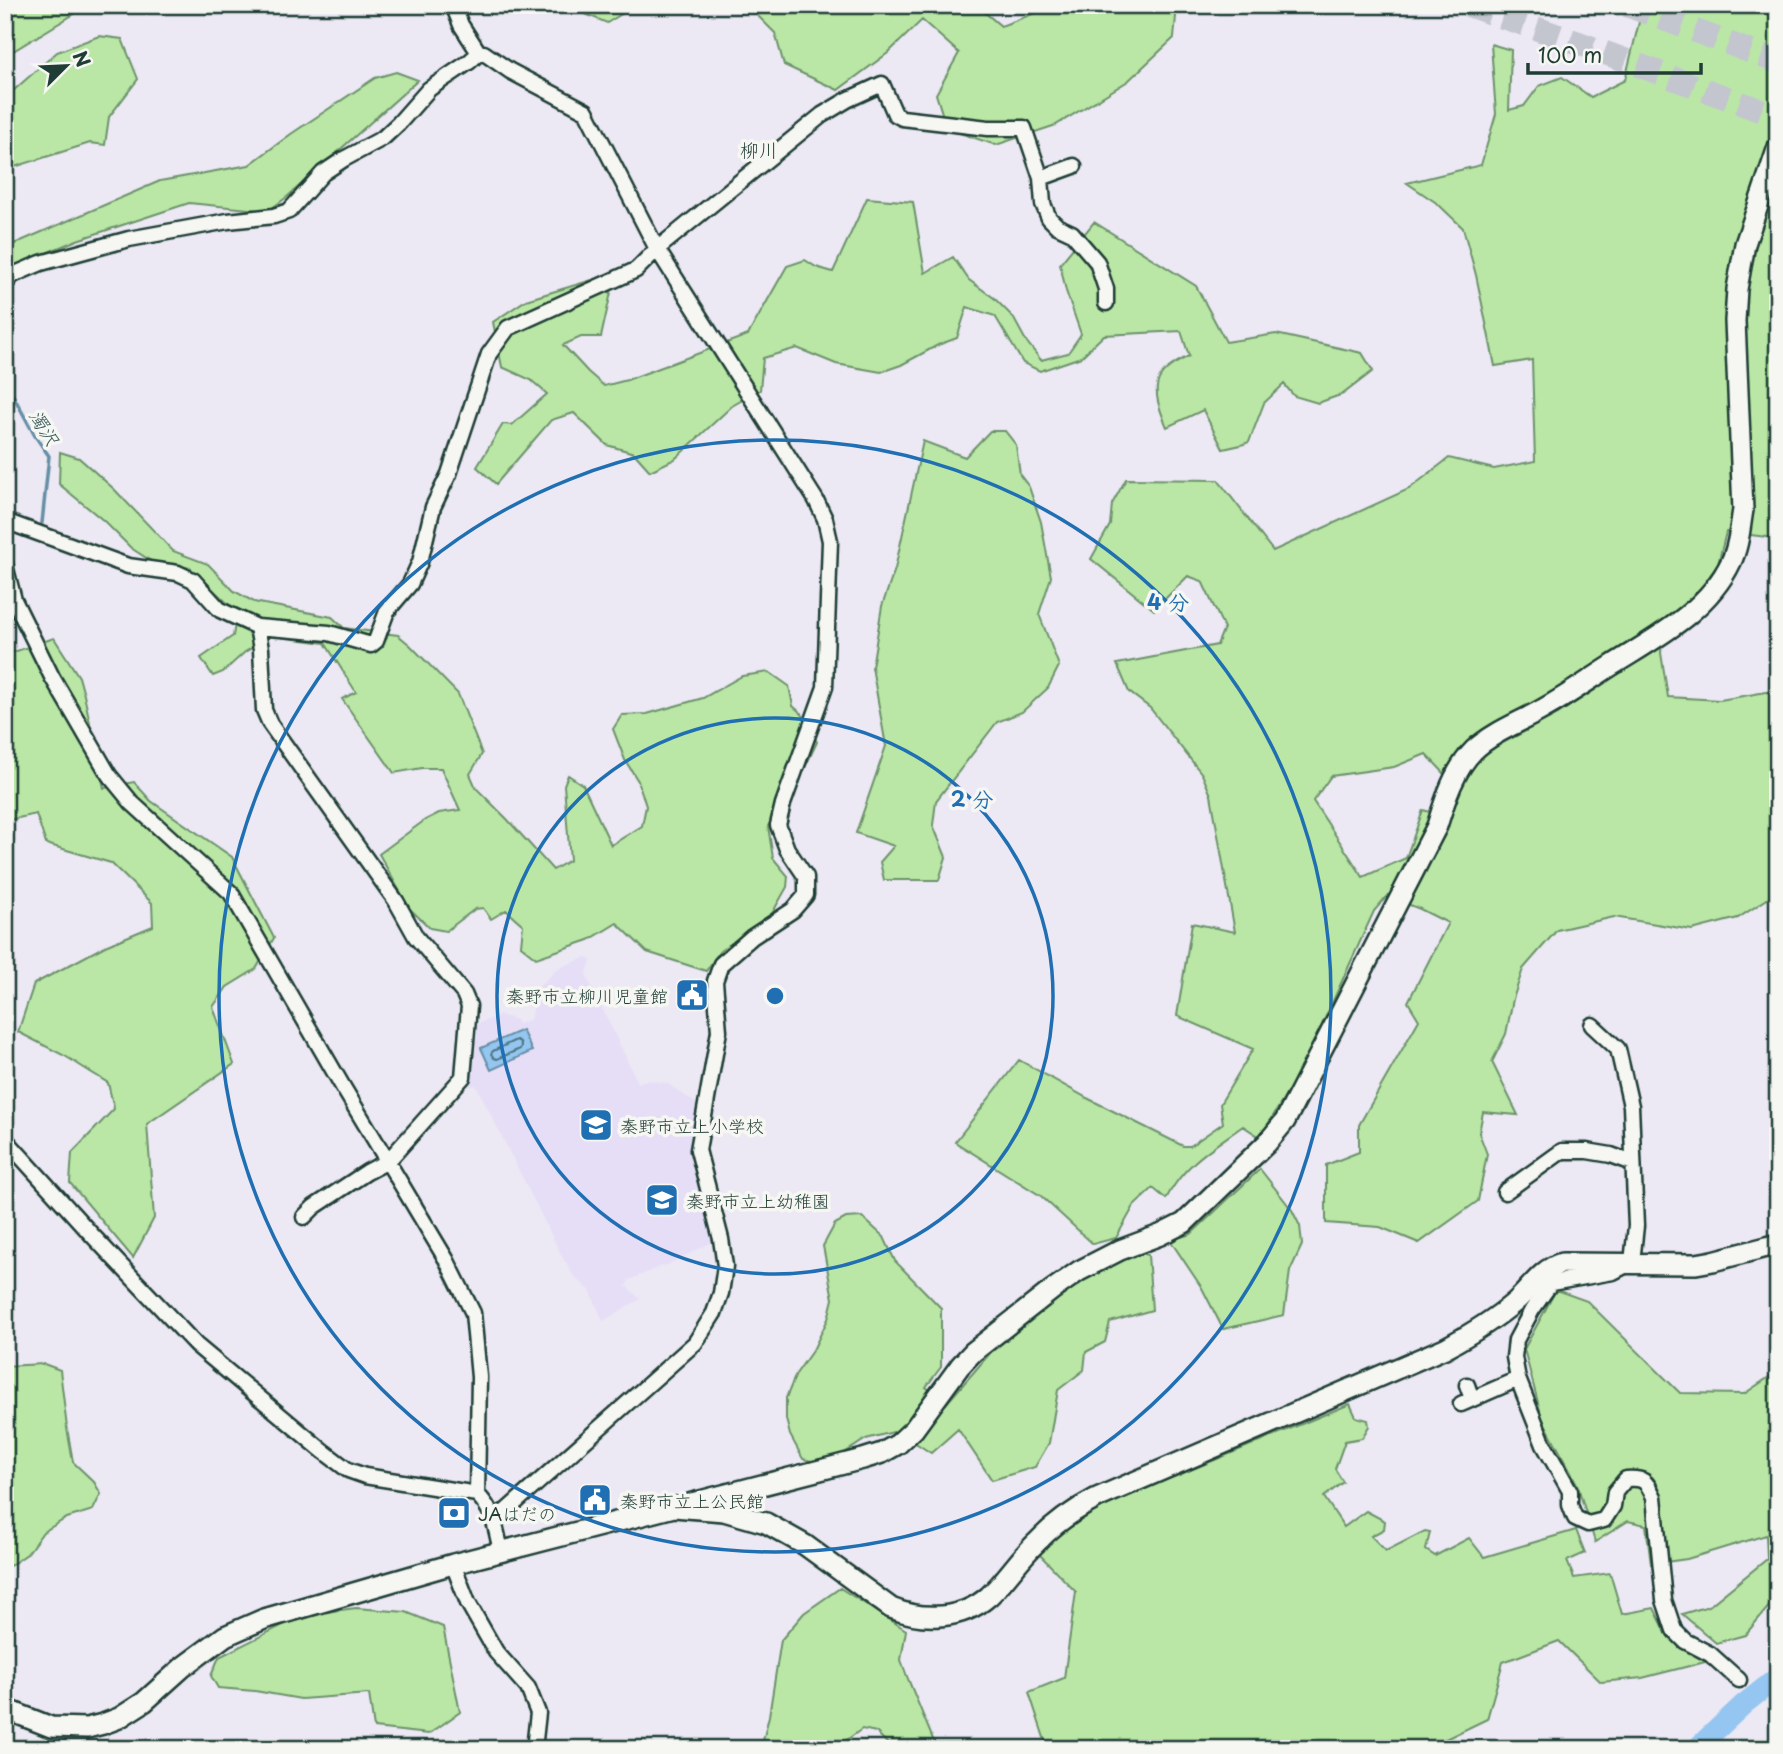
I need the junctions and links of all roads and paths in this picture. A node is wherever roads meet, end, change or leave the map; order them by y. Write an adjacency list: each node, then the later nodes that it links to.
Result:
1 (453, 5): 2 (street)
2 (479, 53): 6 (street); 7 (street)
3 (1778, 146): 23 (street)
4 (1074, 166): 5 (street)
5 (1041, 178): 6 (street); 8 (street)
6 (657, 249): 11 (street); 24 (street)
7 (5, 284)
8 (1106, 303)
9 (5, 521): 11 (street)
10 (5, 565): 14 (street)
11 (257, 627): 14 (street)
12 (1592, 1025): 15 (street)
13 (5, 1139): 22 (street)
14 (388, 1161): 17 (street); 22 (street)
15 (1633, 1163): 16 (street); 19 (street)
16 (1505, 1192)
17 (304, 1217)
18 (1778, 1244): 19 (street)
19 (1632, 1262): 20 (street); 23 (street)
20 (1518, 1379): 21 (street); 27 (street)
21 (1466, 1396)
22 (477, 1494): 24 (street)
23 (674, 1507): 25 (street)
24 (493, 1517): 25 (street)
25 (501, 1551): 26 (street)
26 (453, 1564): 28 (street); 29 (street)
27 (1739, 1680)
28 (5, 1706)
29 (534, 1749)

